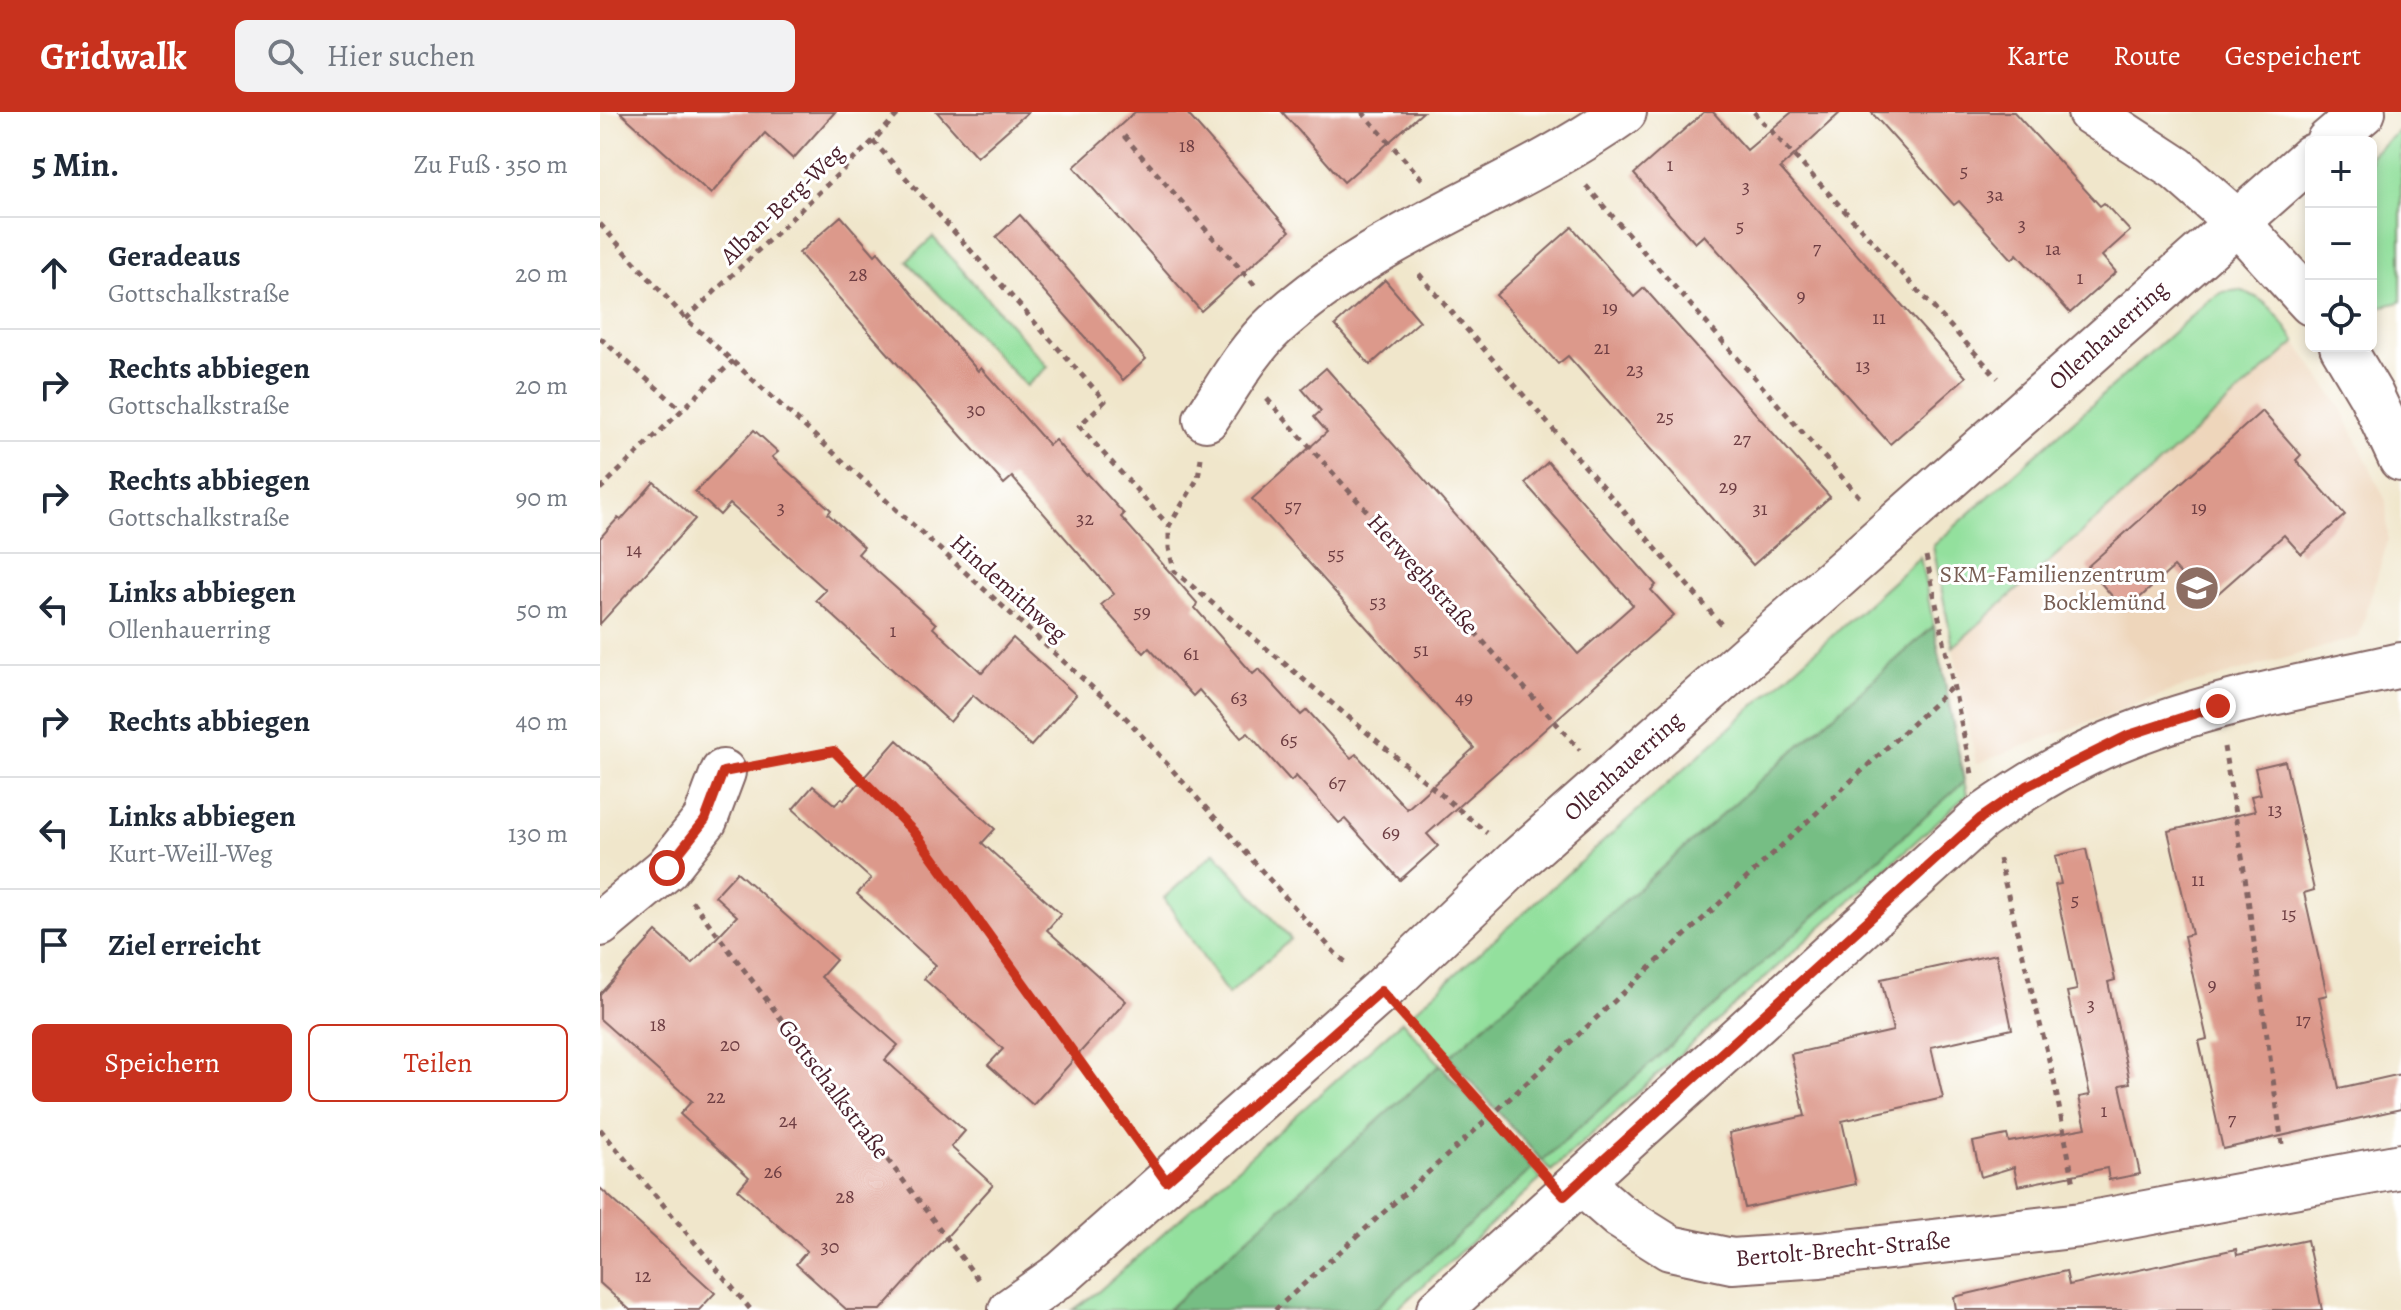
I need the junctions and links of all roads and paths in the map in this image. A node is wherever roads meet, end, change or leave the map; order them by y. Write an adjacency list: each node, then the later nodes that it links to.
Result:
1 (900, 112): 9 (path, Alban-Berg-Weg)
2 (1362, 112): 12 (path)
3 (1624, 112): 10 (street)
4 (2090, 112): 13 (street)
5 (2363, 112): 8 (street)
6 (1758, 113): 23 (path)
7 (1124, 136): 17 (path)
8 (2335, 136)
9 (873, 141): 18 (path, Alban-Berg-Weg); 29 (path)
10 (1559, 155): 12 (street); 28 (path)
11 (2305, 162): 13 (street, Ollenhauerring)
12 (1450, 211): 15 (street)
13 (2236, 221): 16 (street); 23 (street, Ollenhauerring)
14 (600, 224): 18 (path, Hindemithweg)
15 (1390, 241): 17 (street); 30 (path)
16 (2305, 296)
17 (1284, 318): 22 (street)
18 (686, 319): 21 (path, Hindemithweg)
19 (600, 338): 24 (path)
20 (2346, 352): 26 (street)
21 (733, 361): 24 (path); 41 (path, Hindemithweg)
22 (1240, 369): 25 (street); 35 (path, Herweghstraße)
23 (2026, 408): 28 (street, Ollenhauerring)
24 (682, 410): 27 (path)
25 (1206, 419): 29 (path)
26 (2401, 459)
27 (600, 489)
28 (1902, 518): 30 (street, Ollenhauerring); 32 (path)
29 (1169, 526): 38 (path)
30 (1748, 655): 35 (street, Ollenhauerring)
31 (2401, 665): 36 (street)
32 (1953, 686): 36 (path); 42 (path)
33 (2224, 747): 47 (path)
34 (723, 772): 39 (street); 45 (path)
35 (1607, 780): 38 (street, Ollenhauerring)
36 (1981, 818): 46 (street)
37 (1999, 859): 48 (path)
38 (1518, 860): 41 (street, Ollenhauerring)
39 (667, 868): 40 (street); 49 (path, Gottschalkstraße)
40 (601, 921)
41 (1381, 991): 42 (path, Hindemithweg); 45 (street, Ollenhauerring)
42 (1492, 1115): 46 (path, Hindemithweg); 51 (path)
43 (600, 1129): 50 (path)
44 (2401, 1166): 47 (street, Bertolt-Brecht-Straße)
45 (1166, 1181): 49 (street, Ollenhauerring)
46 (1572, 1189): 48 (street, Bertolt-Brecht-Straße); 52 (street)
47 (2288, 1189): 48 (street, Bertolt-Brecht-Straße)
48 (2081, 1225)
49 (996, 1297)
50 (751, 1310)
51 (1275, 1310)
52 (1439, 1310)

